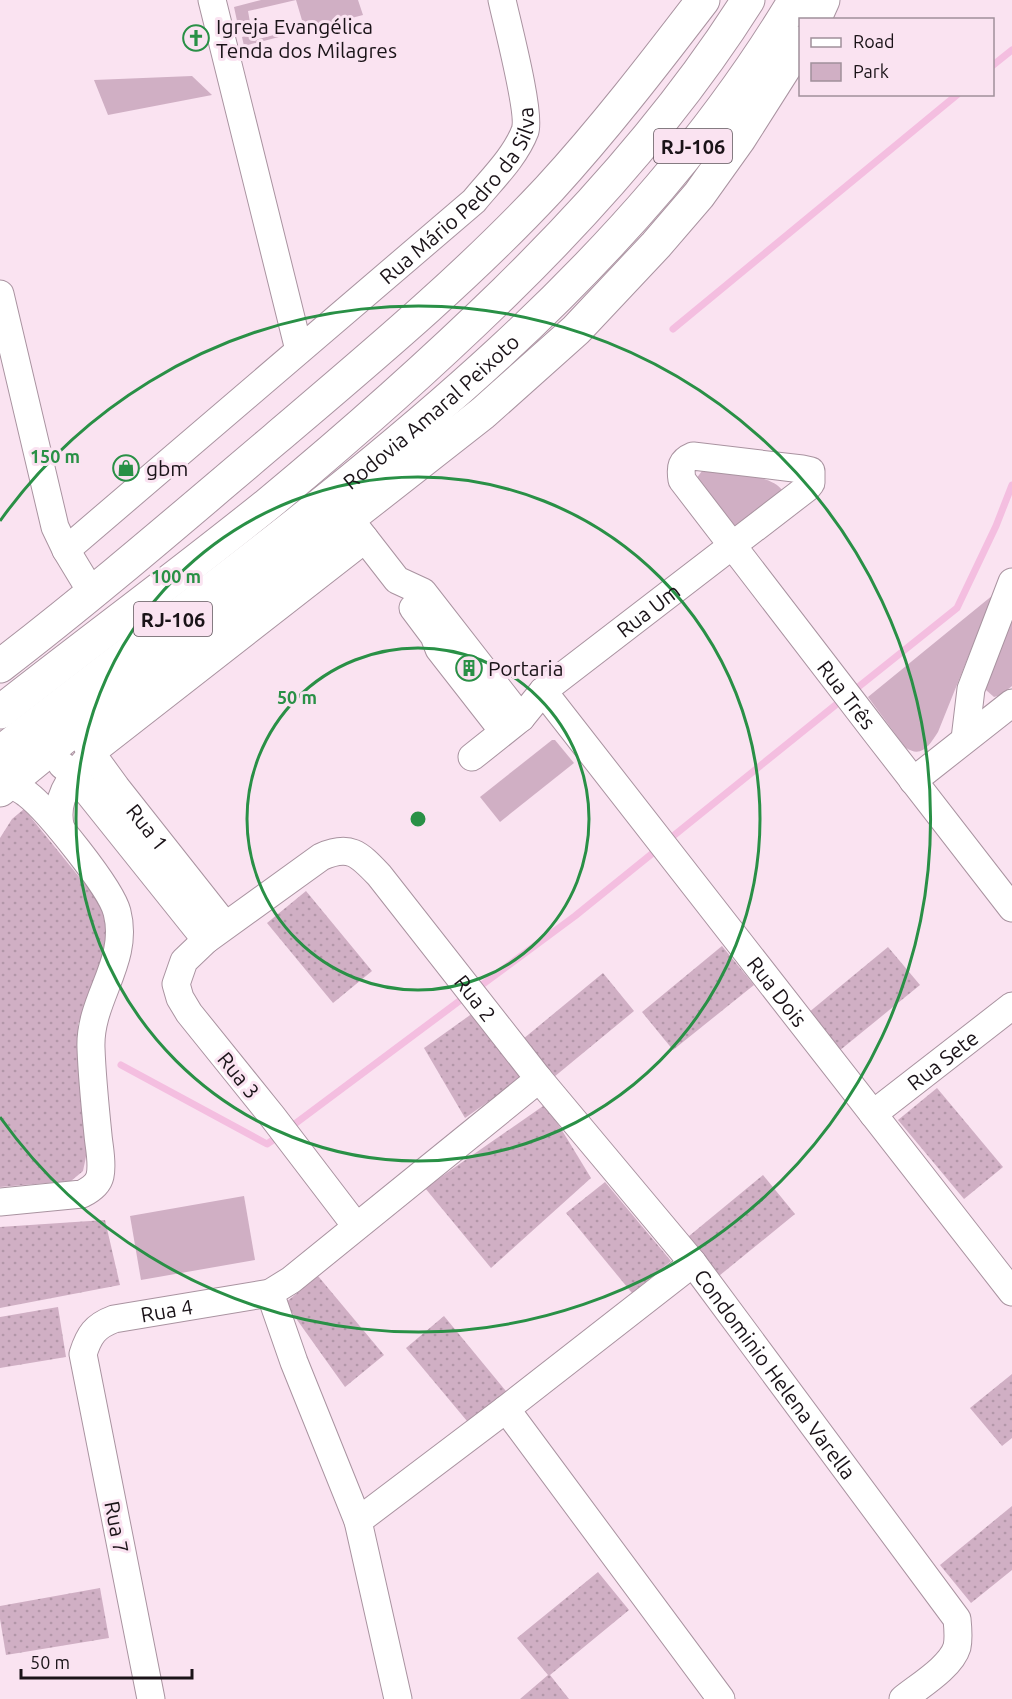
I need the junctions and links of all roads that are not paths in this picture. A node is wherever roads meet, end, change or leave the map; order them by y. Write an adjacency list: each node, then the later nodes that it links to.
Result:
1 (212, 0): 10 (street)
2 (502, 0): 10 (street, Rua Mário Pedro da Silva)
3 (703, 0): 17 (highway)
4 (748, 0): 21 (highway, Rodovia Amaral Peixoto / RJ-106)
5 (795, 0): 22 (highway, Rodovia Amaral Peixoto / RJ-106)
6 (823, 0): 7 (highway)
7 (815, 18)
8 (799, 46): 12 (highway)
9 (0, 294): 14 (street)
10 (299, 350): 14 (street, Rua Mário Pedro da Silva)
11 (682, 480): 13 (street, Rua Três); 13 (street, Rua Um)
12 (357, 529): 16 (street); 22 (highway); 25 (street)
13 (732, 545): 19 (street, Rua Um); 30 (street, Rua Três)
14 (66, 550): 17 (street)
15 (1012, 582): 24 (street)
16 (398, 590): 23 (street); 23 (street)
17 (92, 593): 18 (highway)
18 (0, 666)
19 (543, 690): 23 (street, Rua Um); 36 (street, Rua Dois)
20 (1012, 703): 24 (street)
21 (0, 712)
22 (69, 716): 25 (street, Rua 1); 26 (highway); 28 (highway, Rodovia Amaral Peixoto / RJ-106)
23 (512, 725): 27 (street, Rua Um)
24 (965, 738): 30 (street)
25 (92, 754): 29 (street); 33 (street, Rua 1)
26 (41, 755): 28 (highway); 29 (street, Rua 1)
27 (472, 757)
28 (2, 775): 31 (street)
29 (74, 775): 31 (street); 33 (street, Rua 1)
30 (913, 781): 32 (street, Rua Três)
31 (61, 830): 37 (street)
32 (1012, 909)
33 (215, 932): 35 (street, Rua 2); 38 (street, Rua 3)
34 (1012, 1006): 36 (street, Rua Sete)
35 (539, 1079): 38 (street); 39 (street, Rua 2)
36 (873, 1114): 40 (street, Rua Dois)
37 (0, 1202)
38 (356, 1226): 41 (street)
39 (693, 1263): 43 (street, Condominio Helena Varella); 50 (street, Condominio Helena Varella)
40 (1012, 1292)
41 (270, 1293): 42 (street, Rua 4); 44 (street)
42 (83, 1354): 46 (street, Rua 7)
43 (506, 1409): 44 (street, Condominio Helena Varella); 49 (street)
44 (358, 1521): 45 (street)
45 (391, 1669): 47 (street); 48 (street)
46 (151, 1699)
47 (398, 1699)
48 (415, 1699)
49 (722, 1699)
50 (903, 1699)

